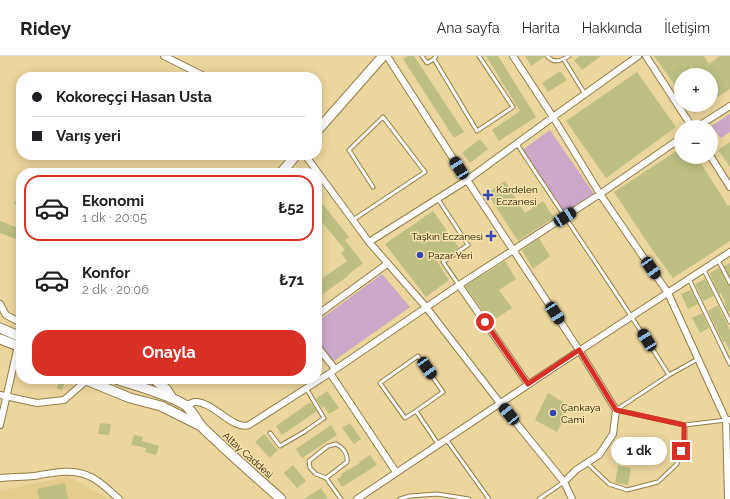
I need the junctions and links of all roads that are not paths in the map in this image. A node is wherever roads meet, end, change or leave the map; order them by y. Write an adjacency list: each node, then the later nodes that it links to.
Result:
1 (164, 56): 13 (street)
2 (384, 56): 19 (main road)
3 (387, 56): 26 (street)
4 (422, 56): 11 (lane)
5 (479, 56): 11 (lane)
6 (513, 56): 16 (street)
7 (547, 56): 12 (lane)
8 (569, 56): 12 (lane)
9 (638, 56): 14 (street)
10 (646, 56): 17 (street)
11 (435, 58)
12 (564, 60): 14 (lane)
13 (196, 72)
14 (585, 94): 16 (street)
15 (730, 106): 18 (street)
16 (553, 117): 21 (street); 29 (street)
17 (687, 120)
18 (709, 120)
19 (322, 125)
20 (674, 143): 29 (street)
21 (517, 144): 26 (street); 31 (lane)
22 (292, 160): 24 (main road)
23 (715, 164): 27 (street)
24 (285, 168)
25 (322, 178): 32 (street)
26 (467, 180): 30 (street); 34 (street)
27 (730, 187)
28 (373, 188): 32 (lane)
29 (600, 194): 31 (street); 42 (street)
30 (438, 199): 33 (street); 41 (lane)
31 (565, 217): 34 (street); 46 (lane)
32 (353, 220): 33 (street)
33 (369, 242): 37 (street)
34 (514, 250): 41 (street); 53 (street)
35 (730, 252): 36 (street)
36 (718, 260): 38 (street); 40 (lane)
37 (387, 264): 44 (street); 45 (street)
38 (704, 270): 39 (street); 48 (lane)
39 (689, 280): 42 (street); 57 (lane)
40 (730, 283)
41 (458, 285): 44 (street); 67 (street)
42 (668, 293): 46 (street); 56 (street)
43 (0, 304): 47 (street)
44 (426, 307): 58 (street); 72 (street)
45 (322, 310)
46 (632, 316): 53 (street); 59 (lane)
47 (16, 320)
48 (730, 322)
49 (0, 328): 51 (main road)
50 (0, 339): 52 (main road)
51 (16, 340)
52 (16, 342)
53 (579, 350): 67 (street); 74 (street)
54 (322, 354): 58 (street)
55 (16, 355): 69 (street)
56 (698, 359): 59 (lane); 76 (street)
57 (730, 364)
58 (332, 371): 60 (street); 84 (street)
59 (669, 375): 74 (lane)
60 (322, 378)
61 (81, 384): 69 (street)
62 (95, 384): 70 (main road, Altay Caddesi)
63 (134, 384): 70 (main road)
64 (140, 384): 71 (main road, Altay Caddesi)
65 (160, 384): 71 (main road)
66 (312, 384): 68 (street)
67 (528, 384): 72 (street)
68 (306, 388): 73 (street); 80 (lane)
69 (3, 396): 77 (street)
70 (130, 398): 79 (main road, Altay Caddesi)
71 (172, 398): 73 (main road, Altay Caddesi)
72 (500, 403): 81 (street); 87 (street)
73 (185, 406): 79 (main road, Altay Caddesi)
74 (616, 410): 78 (lane); 83 (street)
75 (416, 411): 75 (lane); 82 (lane)
76 (728, 420): 78 (lane); 97 (street)
77 (0, 425)
78 (684, 425): 83 (lane)
79 (201, 426): 89 (main road, Altay Caddesi)
80 (270, 434)
81 (446, 439): 82 (street); 94 (lane)
82 (438, 444): 84 (street)
83 (587, 463): 87 (street)
84 (396, 472): 91 (street)
85 (0, 478): 88 (street)
86 (326, 478): 86 (lane); 90 (lane)
87 (564, 482): 95 (lane); 96 (street)
88 (119, 499)
89 (281, 499)
90 (341, 499)
91 (357, 499)
92 (400, 499): 93 (lane)
93 (470, 499)
94 (489, 499)
95 (539, 499)
96 (572, 499)
97 (728, 499)

